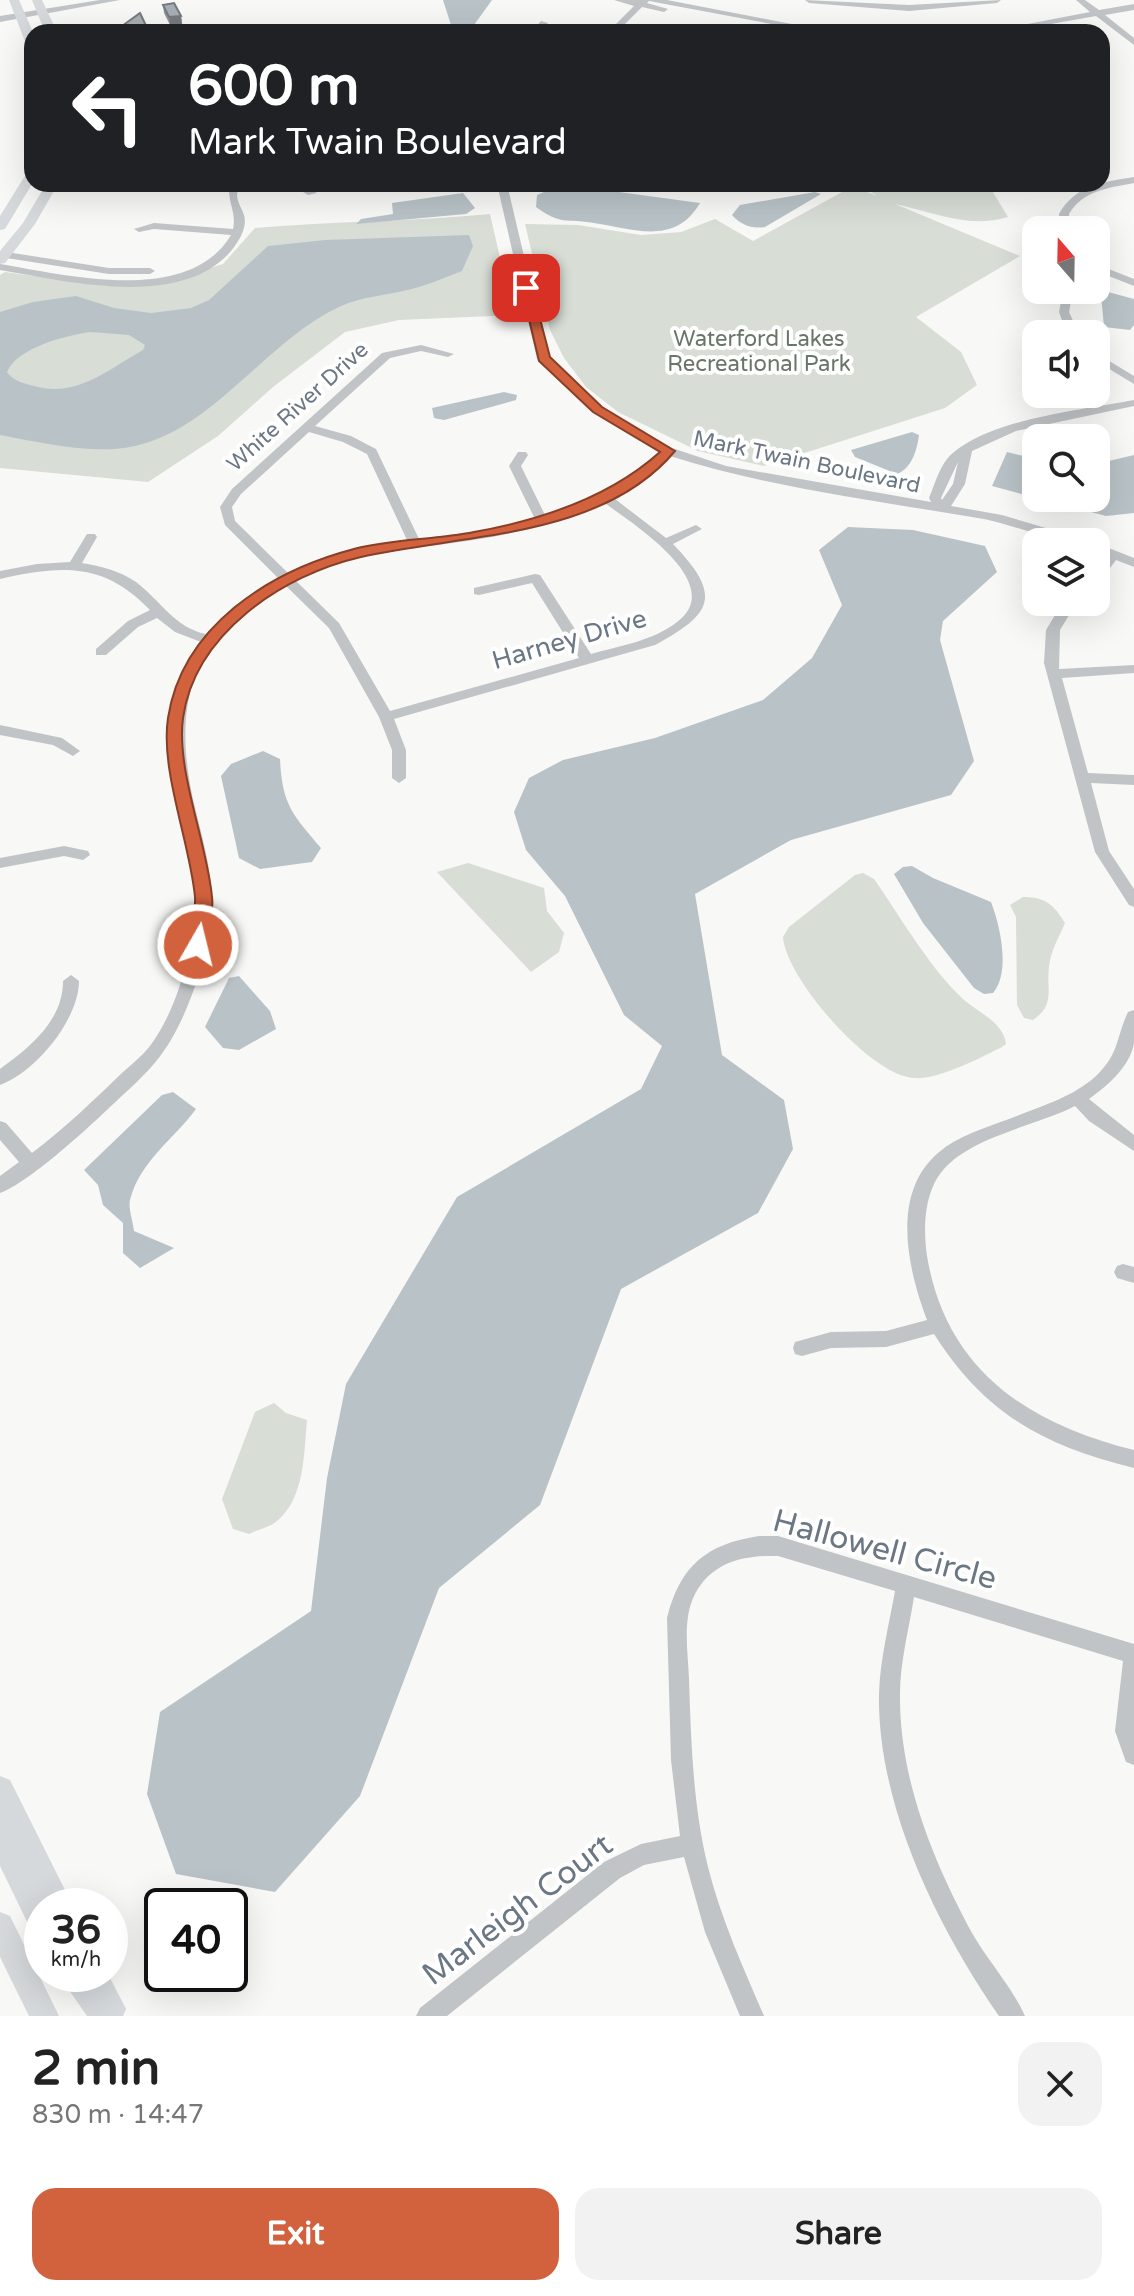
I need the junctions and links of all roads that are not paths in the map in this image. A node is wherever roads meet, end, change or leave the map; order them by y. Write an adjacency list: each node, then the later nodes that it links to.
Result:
1 (74, 0): 10 (street)
2 (116, 0): 10 (street)
3 (618, 0): 8 (street)
4 (653, 0): 20 (street)
5 (809, 0): 9 (street)
6 (997, 0): 9 (street)
7 (1080, 0): 13 (street)
8 (643, 2): 18 (street); 19 (street)
9 (922, 4)
10 (28, 7): 12 (street); 15 (street); 17 (main road)
11 (1134, 7): 13 (street)
12 (0, 11)
13 (1097, 13): 16 (street); 21 (street)
14 (1134, 17): 16 (street)
15 (0, 19)
16 (1107, 21): 22 (street); 23 (street)
17 (44, 24)
18 (620, 24)
19 (747, 24)
20 (785, 24)
21 (1036, 24)
22 (1090, 24)
23 (1134, 42)
24 (1134, 180): 25 (street)
25 (1110, 185)
26 (24, 187): 32 (main road)
27 (47, 192): 35 (main road)
28 (233, 192): 34 (street)
29 (504, 192): 43 (street, Mark Twain Boulevard)
30 (1087, 192): 31 (street)
31 (1064, 216)
32 (0, 226)
33 (139, 229): 34 (street)
34 (239, 233): 35 (street)
35 (1, 259)
36 (1110, 274): 37 (street)
37 (1134, 283)
38 (448, 354): 42 (street, White River Drive)
39 (1110, 365): 40 (street)
40 (1134, 381)
41 (1134, 403): 46 (street)
42 (306, 427): 51 (street); 57 (street, White River Drive)
43 (668, 451): 45 (street); 46 (street, Mark Twain Boulevard)
44 (522, 455): 47 (street)
45 (603, 496): 47 (street); 52 (street, Harney Drive)
46 (939, 508): 48 (street, Mark Twain Boulevard)
47 (542, 521): 51 (street)
48 (1032, 528)
49 (696, 529): 52 (street)
50 (91, 537): 55 (street)
51 (415, 543): 57 (street)
52 (665, 543): 63 (street, Harney Drive)
53 (1110, 555): 54 (street)
54 (1134, 563)
55 (74, 566): 56 (street); 59 (street)
56 (0, 575)
57 (287, 581): 61 (street); 66 (street, White River Drive)
58 (479, 591): 63 (street)
59 (158, 612): 61 (street); 62 (street)
60 (1063, 616): 65 (street)
61 (208, 639): 81 (street)
62 (101, 652)
63 (587, 659): 66 (street, Harney Drive)
64 (1134, 669): 65 (street)
65 (1054, 674): 70 (street)
66 (386, 717): 69 (street, White River Drive)
67 (0, 730): 68 (street)
68 (73, 751)
69 (399, 778)
70 (1082, 778): 71 (street); 74 (street)
71 (1134, 780)
72 (83, 855): 73 (street)
73 (0, 863)
74 (1134, 901)
75 (71, 981): 77 (street)
76 (1134, 1016): 78 (street)
77 (0, 1078)
78 (1076, 1097): 80 (street); 84 (street)
79 (0, 1128): 81 (street)
80 (1134, 1144)
81 (31, 1164): 82 (street); 83 (street)
82 (0, 1177)
83 (0, 1186)
84 (938, 1325): 85 (street); 86 (street)
85 (802, 1348)
86 (1134, 1459)
87 (906, 1585): 88 (street, Hallowell Circle); 92 (street, Hallowell Circle); 103 (street)
88 (1134, 1655): 89 (street)
89 (1134, 1754)
90 (0, 1790): 94 (main road)
91 (0, 1836): 93 (main road)
92 (692, 1844): 101 (street, Marleigh Court); 102 (street, Hallowell Circle)
93 (25, 1888)
94 (50, 1888)
95 (0, 1926): 98 (main road)
96 (86, 1992): 99 (main road)
97 (102, 1992): 100 (main road)
98 (44, 2016)
99 (105, 2016)
100 (114, 2016)
101 (428, 2016)
102 (752, 2016)
103 (1013, 2016)

